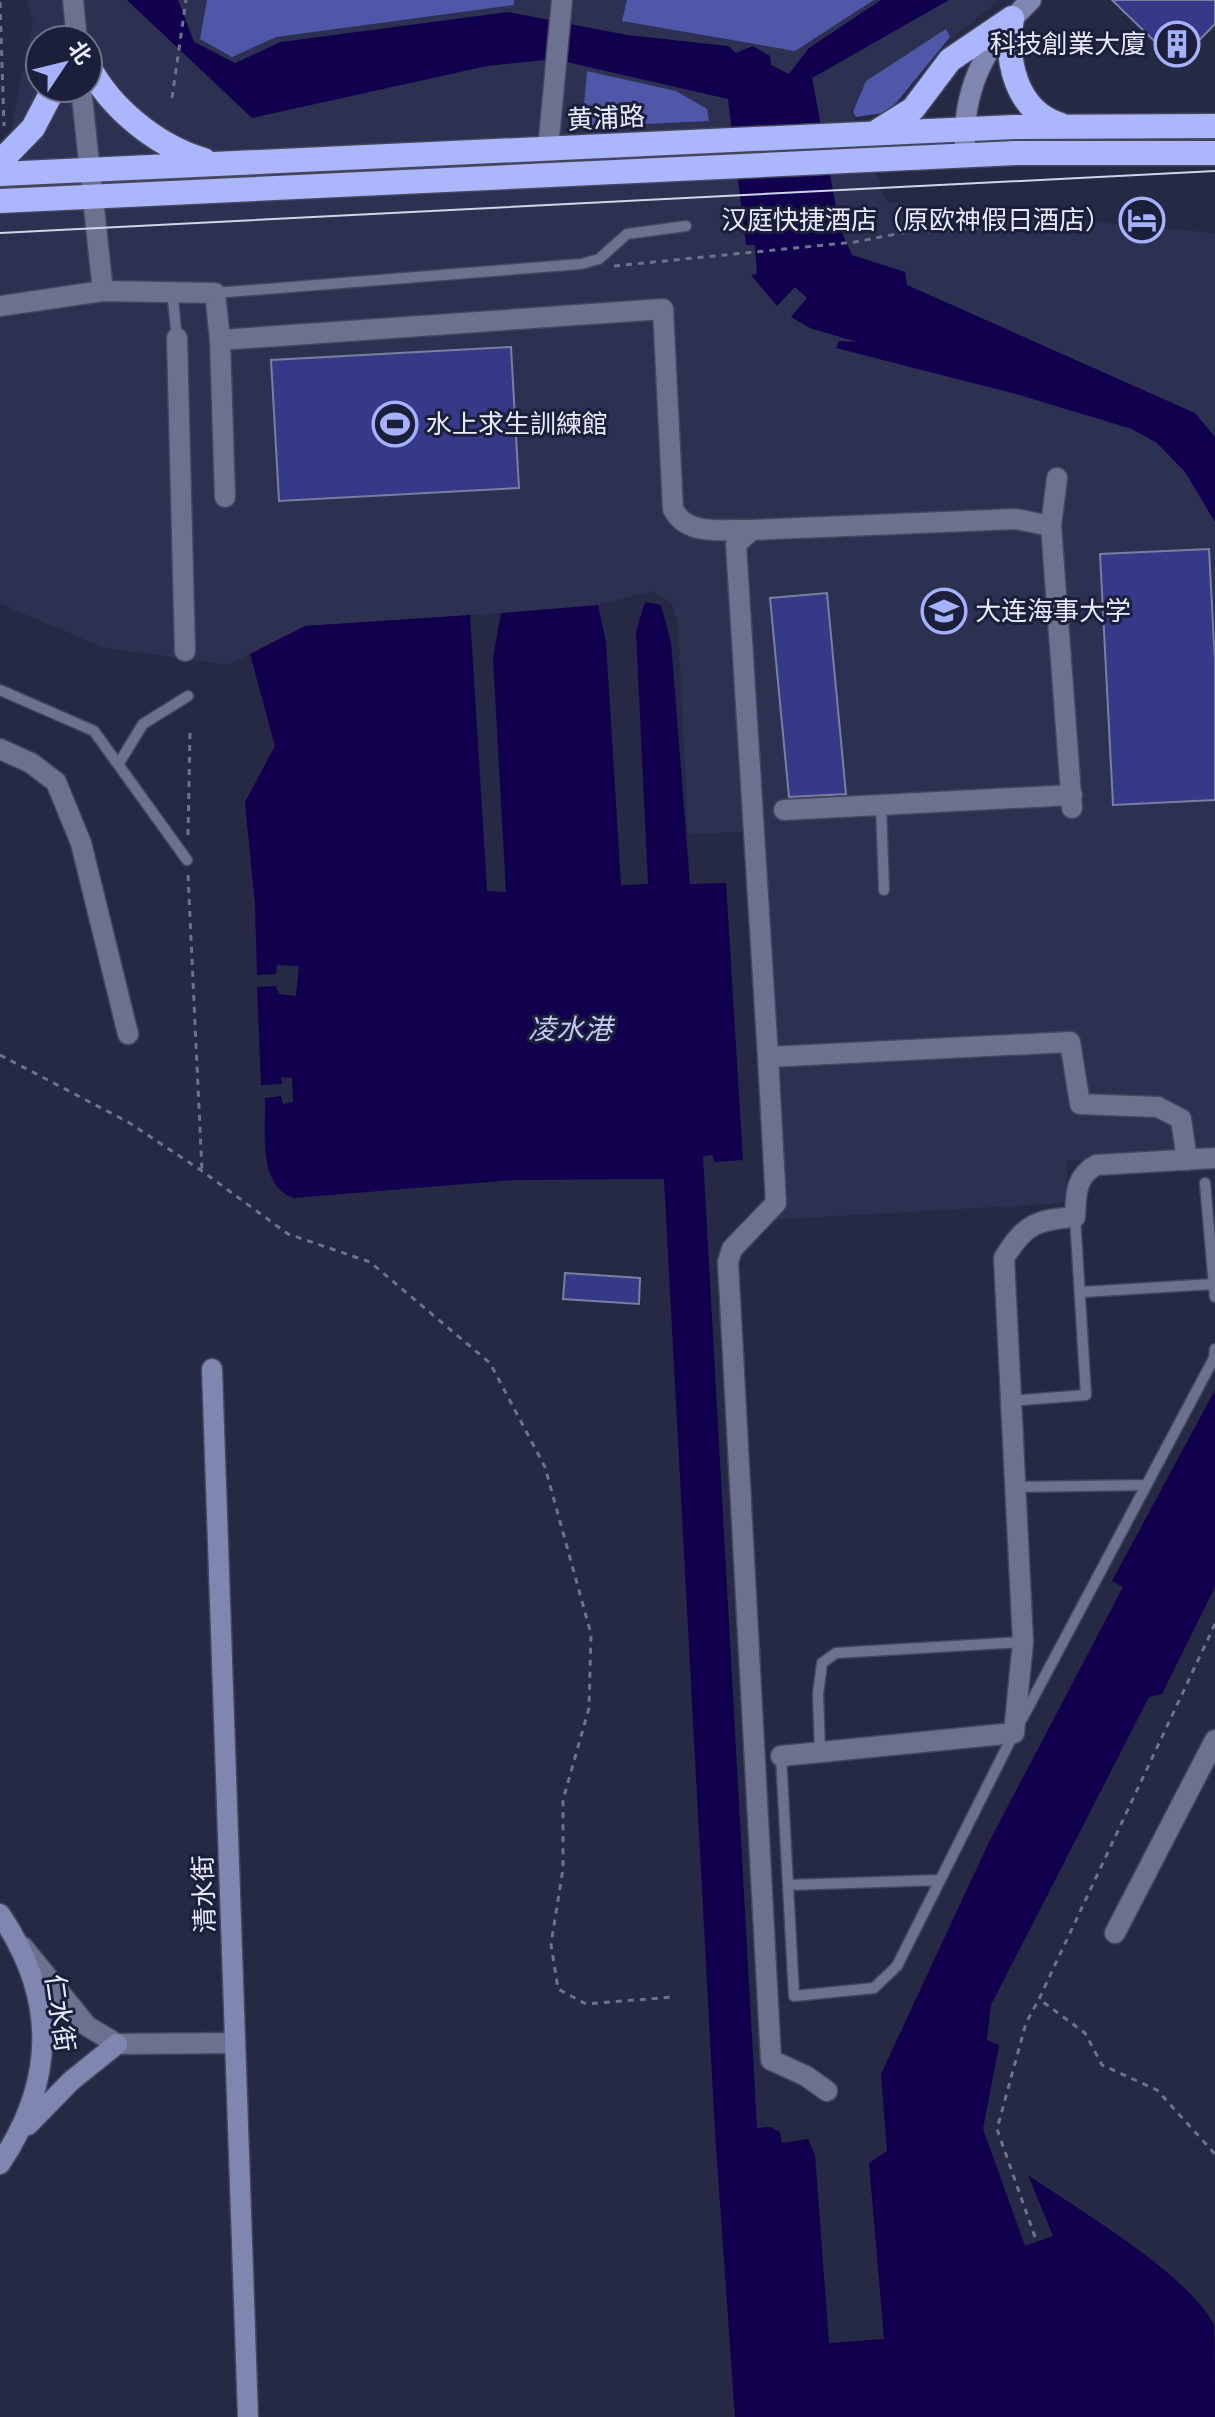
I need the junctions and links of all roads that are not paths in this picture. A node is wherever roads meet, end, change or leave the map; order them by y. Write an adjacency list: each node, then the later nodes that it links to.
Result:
1 (73, 0): 5 (street)
2 (1031, 0): 4 (main road)
3 (561, 9): 13 (street)
4 (1012, 18): 10 (highway); 11 (main road); 12 (highway)
5 (75, 24)
6 (104, 87): 17 (highway)
7 (46, 104): 16 (highway)
8 (82, 104): 18 (street)
9 (1215, 126): 10 (highway, 黄浦路)
10 (1067, 127): 11 (highway, 黄浦路)
11 (964, 129): 12 (highway, 黄浦路); 15 (main road)
12 (863, 134): 13 (highway, 黄浦路)
13 (548, 149): 17 (highway, 黄浦路)
14 (1215, 153): 15 (highway, 黄浦路)
15 (965, 156): 20 (highway, 黄浦路)
16 (0, 162)
17 (218, 164): 18 (highway, 黄浦路)
18 (88, 170): 19 (highway, 黄浦路); 20 (street)
19 (0, 174)
20 (90, 197): 21 (highway, 黄浦路); 23 (street)
21 (0, 201)
22 (686, 226): 25 (lane)
23 (103, 291): 24 (street); 26 (street)
24 (172, 291): 25 (street); 27 (lane)
25 (215, 293): 28 (street)
26 (0, 306)
27 (177, 338): 33 (street)
28 (220, 340): 30 (street); 32 (street)
29 (1057, 478): 31 (street)
30 (225, 497)
31 (1051, 526): 32 (street); 38 (street)
32 (752, 530): 43 (street)
33 (185, 651)
34 (0, 690): 37 (lane)
35 (188, 696): 37 (lane)
36 (0, 749): 42 (street)
37 (119, 763): 40 (lane)
38 (881, 805): 39 (street); 41 (lane)
39 (784, 810)
40 (187, 860)
41 (884, 890)
42 (128, 1034)
43 (768, 1057): 45 (street); 67 (street)
44 (1215, 1158): 45 (street)
45 (1187, 1160): 47 (street)
46 (1205, 1183): 48 (lane)
47 (1075, 1217): 49 (lane); 53 (street)
48 (1214, 1284): 49 (lane); 50 (lane)
49 (1082, 1292): 53 (lane)
50 (1215, 1297)
51 (1215, 1349): 54 (lane)
52 (212, 1369): 65 (main road, 清水街)
53 (1011, 1401): 55 (street)
54 (1146, 1485): 55 (lane); 57 (lane)
55 (1015, 1487): 56 (street)
56 (1023, 1642): 57 (street); 59 (lane)
57 (1014, 1733): 59 (street); 61 (lane)
58 (1215, 1740): 64 (street)
59 (820, 1752): 60 (street)
60 (781, 1756): 62 (lane)
61 (940, 1880): 62 (lane); 62 (lane)
62 (788, 1885)
63 (6, 1928): 66 (street); 68 (main road, 仁水街)
64 (1115, 1933)
65 (235, 2043): 66 (street); 70 (main road, 清水街)
66 (117, 2044): 68 (main road)
67 (827, 2091)
68 (15, 2140): 69 (main road, 仁水街)
69 (0, 2164)
70 (248, 2417)

